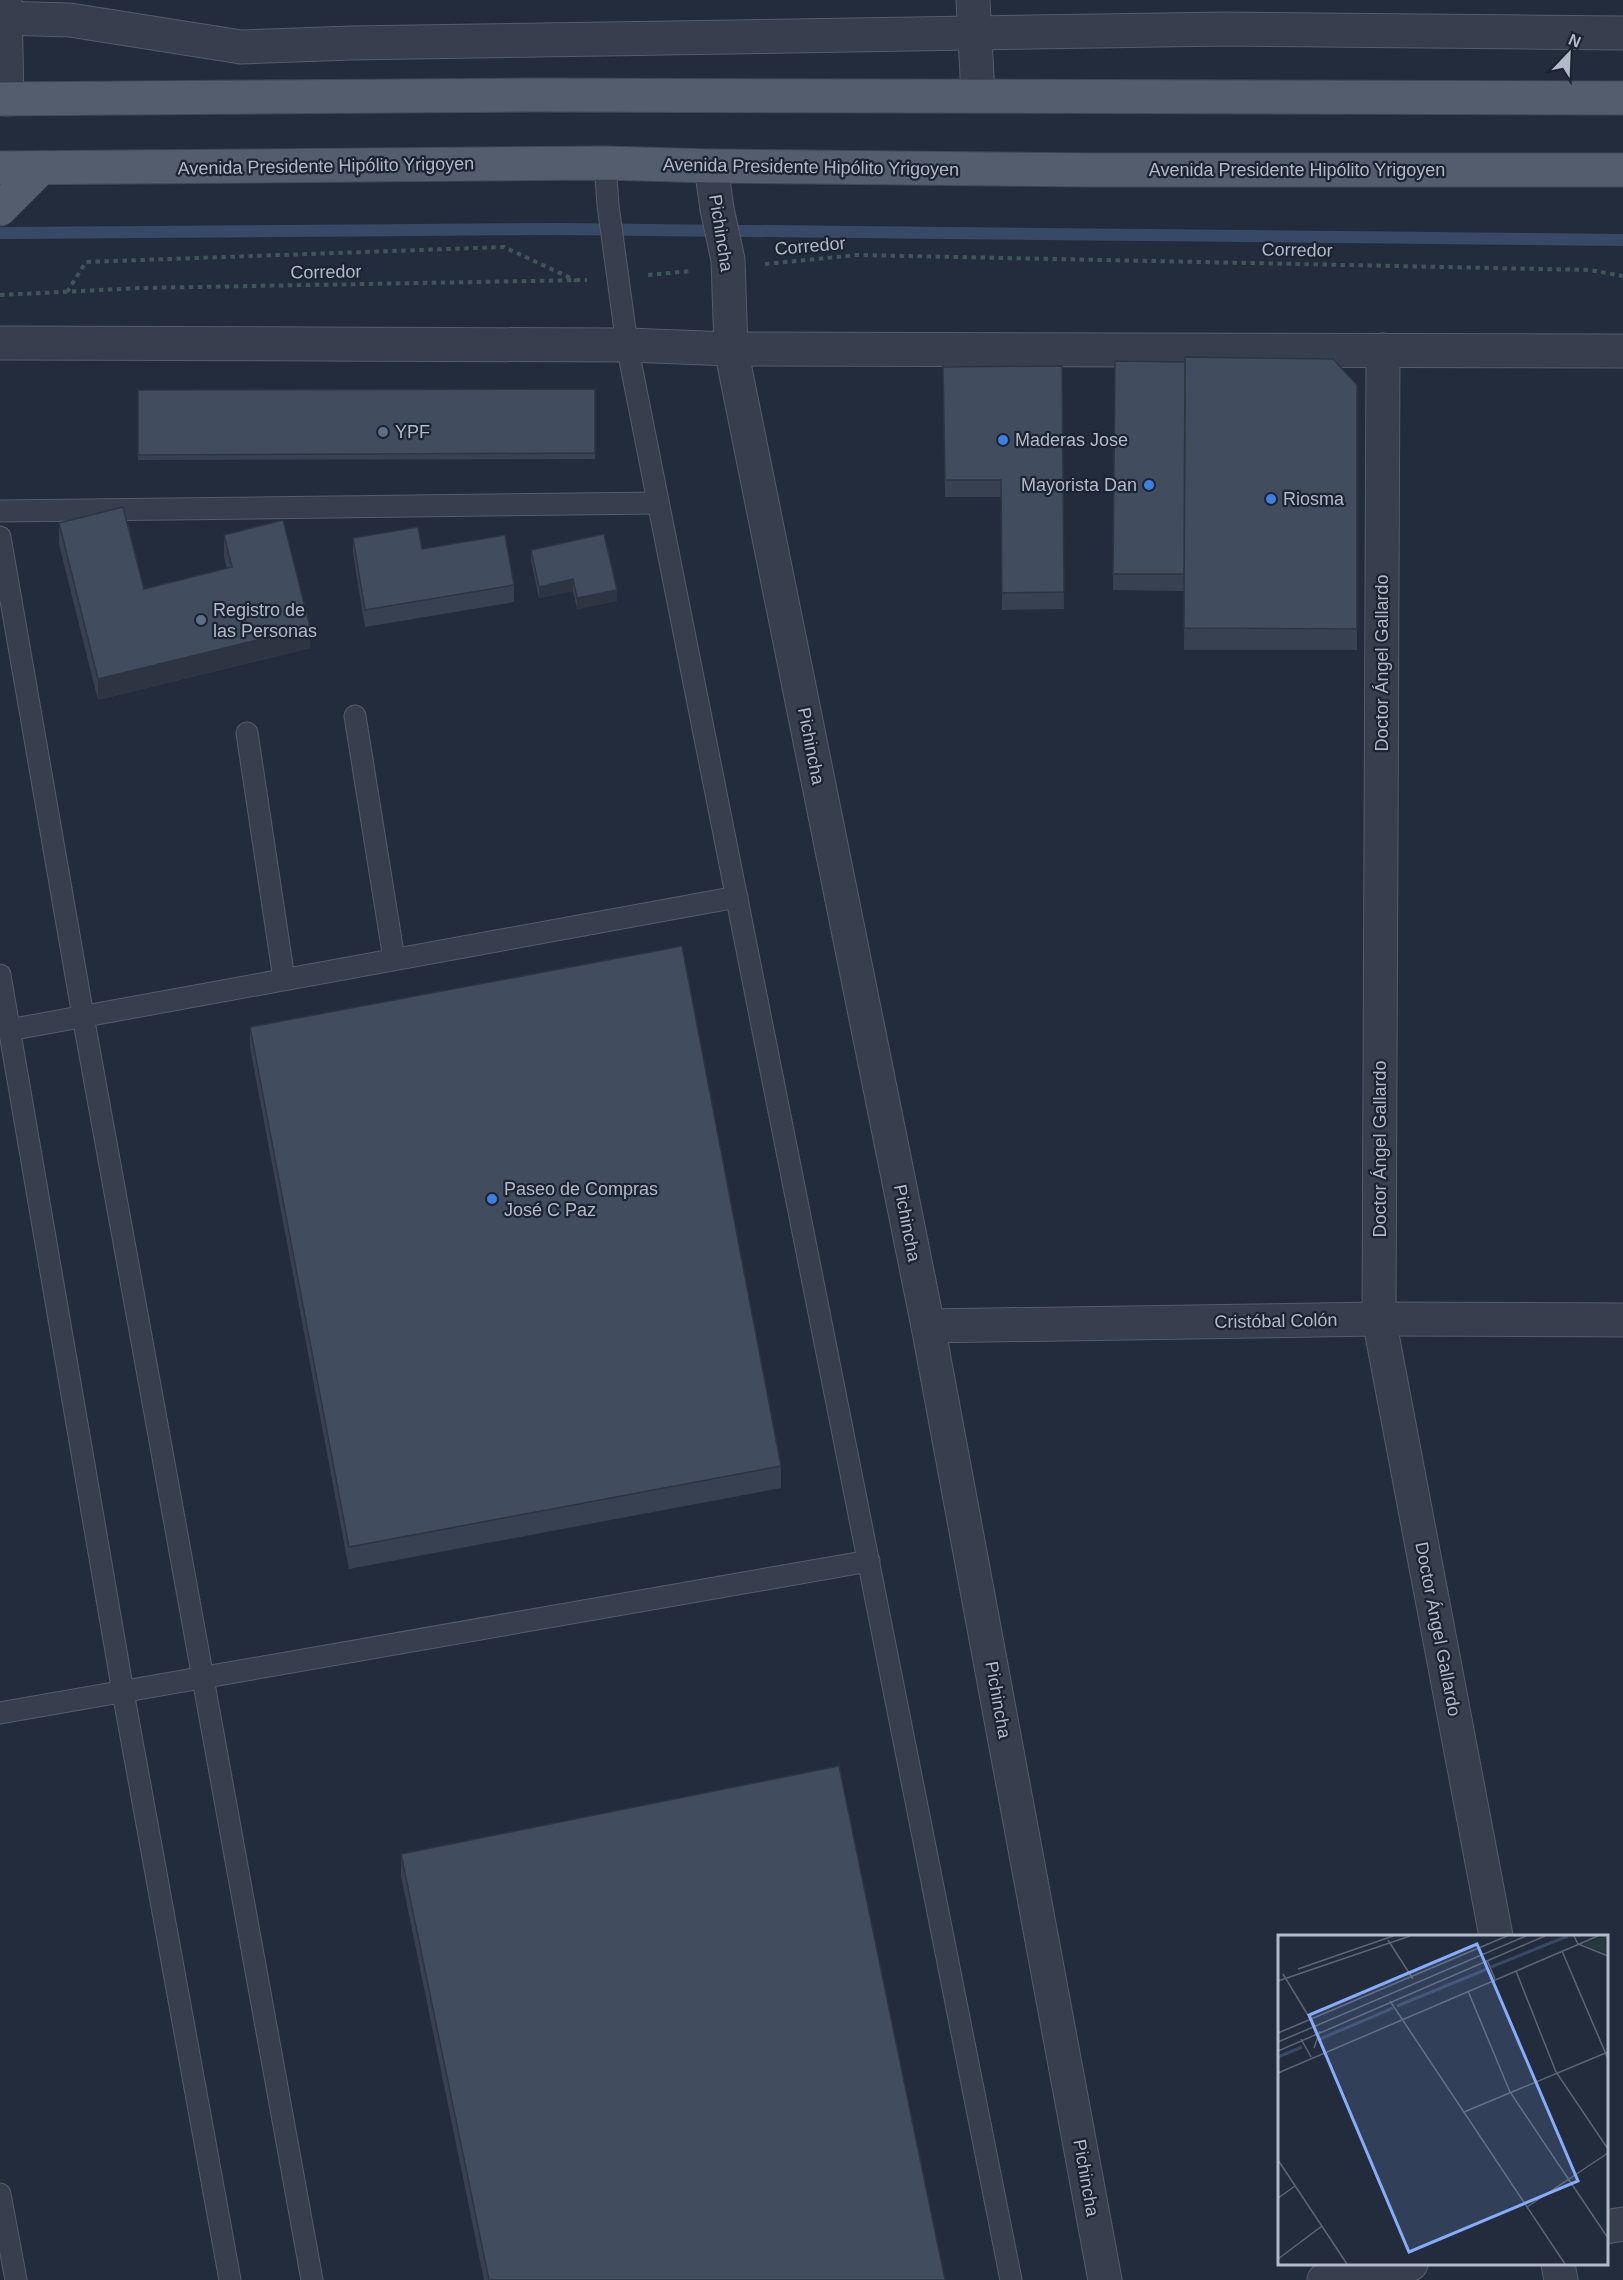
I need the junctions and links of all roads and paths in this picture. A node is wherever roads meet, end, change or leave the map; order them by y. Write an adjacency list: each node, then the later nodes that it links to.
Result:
1 (973, 0): 3 (street)
2 (4, 12): 3 (street); 7 (street)
3 (975, 33): 4 (street); 5 (street)
4 (1623, 33)
5 (978, 95): 6 (main road); 7 (main road)
6 (1623, 98)
7 (3, 99)
8 (605, 163): 9 (main road, Avenida Presidente Hipólito Yrigoyen); 11 (main road, Avenida Presidente Hipólito Yrigoyen); 16 (lane)
9 (711, 166): 12 (main road, Avenida Presidente Hipólito Yrigoyen); 14 (street, Pichincha)
10 (0, 168): 11 (main road, Avenida Presidente Hipólito Yrigoyen)
11 (41, 168): 13 (main road)
12 (1623, 170)
13 (0, 209)
14 (728, 264): 15 (path, Corredor); 16 (path, Corredor); 22 (street, Pichincha)
15 (1623, 276)
16 (618, 277): 17 (path, Corredor); 21 (lane)
17 (578, 281): 18 (path, Corredor); 18 (path)
18 (68, 292): 19 (path, Corredor)
19 (0, 295)
20 (0, 343): 21 (street)
21 (627, 345): 22 (street); 25 (lane)
22 (731, 349): 23 (street); 38 (street, Pichincha)
23 (1383, 350): 24 (street); 36 (street, Doctor Ángel Gallardo)
24 (1623, 351)
25 (658, 503): 26 (lane); 30 (lane)
26 (0, 511)
27 (0, 537): 34 (lane)
28 (355, 716): 31 (lane)
29 (247, 733): 33 (lane)
30 (736, 897): 31 (lane); 39 (lane)
31 (394, 959): 33 (lane)
32 (0, 975): 35 (lane)
33 (284, 979): 34 (lane)
34 (83, 1016): 35 (lane); 40 (lane)
35 (9, 1030): 41 (lane)
36 (1379, 1319): 37 (street, Cristóbal Colón); 38 (street, Cristóbal Colón); 43 (street, Doctor Ángel Gallardo)
37 (1623, 1320)
38 (928, 1326): 53 (street, Pichincha)
39 (869, 1561): 40 (lane); 52 (lane)
40 (202, 1678): 41 (lane); 51 (lane)
41 (123, 1692): 42 (lane); 50 (lane)
42 (0, 1713)
43 (1496, 1935)
44 (0, 2194): 49 (lane)
45 (1623, 2224): 46 (street)
46 (1608, 2227)
47 (1406, 2265): 54 (street)
48 (1558, 2265): 55 (street)
49 (16, 2280)
50 (230, 2280)
51 (312, 2280)
52 (1011, 2280)
53 (1105, 2280)
54 (1324, 2280)
55 (1561, 2280)

